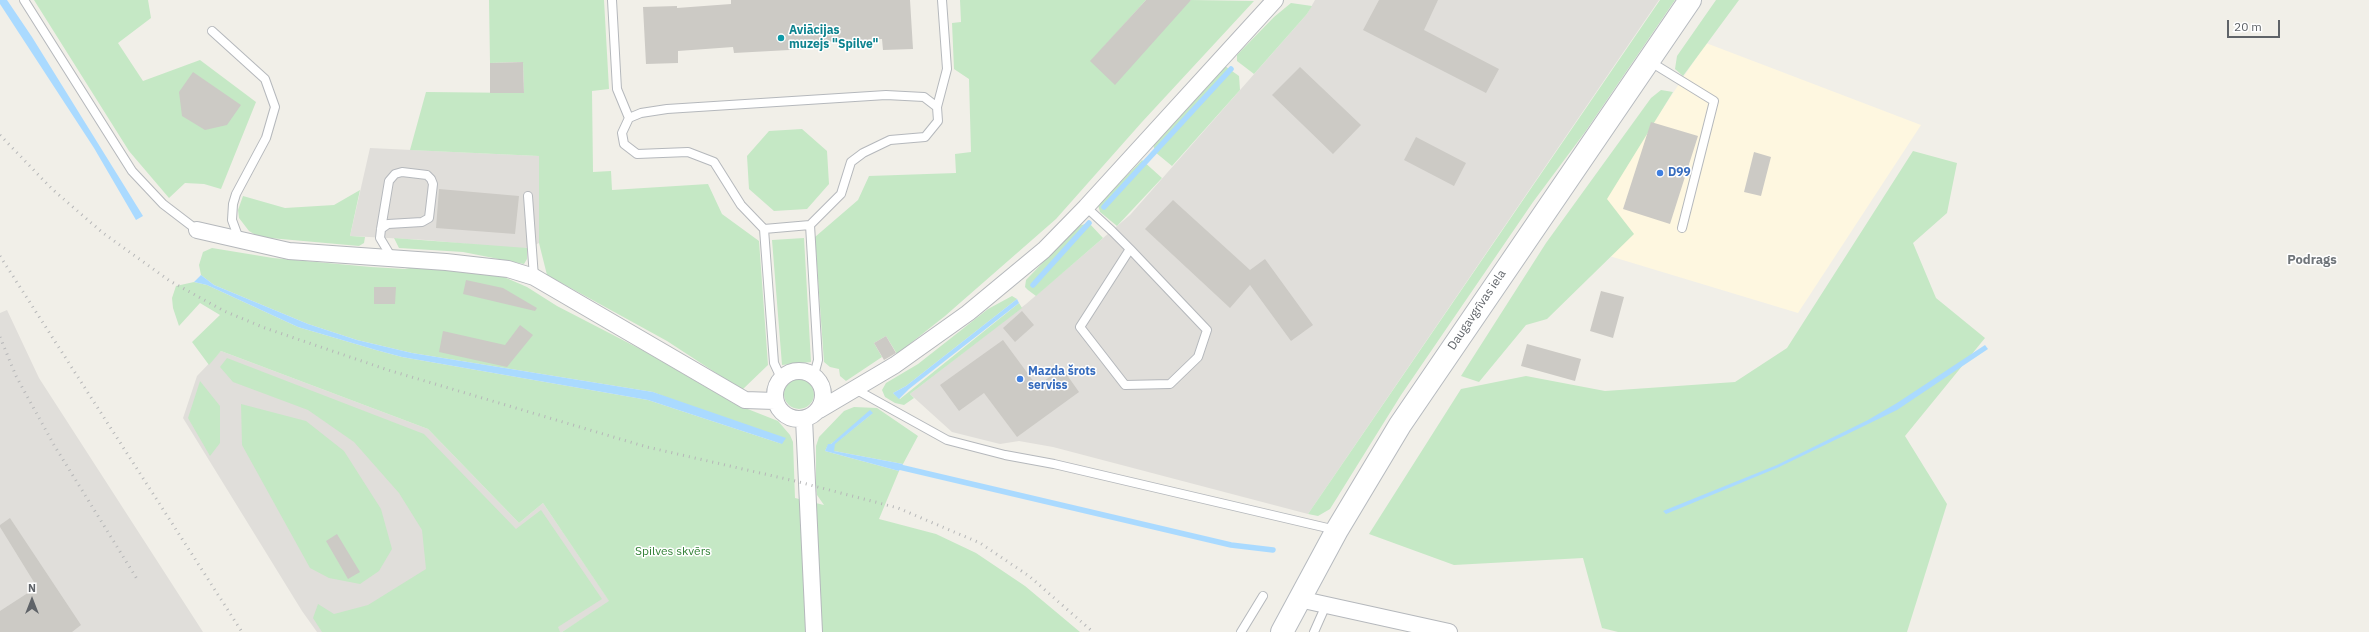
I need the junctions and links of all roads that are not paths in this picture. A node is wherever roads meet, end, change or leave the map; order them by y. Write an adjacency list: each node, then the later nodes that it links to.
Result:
1 (24, 0): 16 (lane)
2 (612, 0): 9 (lane)
3 (942, 0): 8 (lane)
4 (1690, 0): 7 (main road, Daugavgrīvas iela)
5 (1269, 3): 11 (street)
6 (212, 31): 17 (lane)
7 (1649, 60): 13 (lane); 27 (main road, Daugavgrīvas iela)
8 (937, 107): 9 (lane); 12 (lane)
9 (629, 118): 15 (lane)
10 (528, 196): 20 (lane)
11 (1086, 207): 18 (lane); 23 (street)
12 (810, 225): 15 (lane); 21 (lane)
13 (1682, 228)
14 (381, 229): 14 (lane); 19 (lane)
15 (764, 229): 22 (lane)
16 (197, 230): 17 (street)
17 (241, 241): 19 (street)
18 (1130, 249): 18 (lane)
19 (393, 258): 20 (street)
20 (534, 277): 24 (street)
21 (814, 375): 22 (street); 25 (street)
22 (781, 378): 24 (street)
23 (855, 389): 25 (street); 27 (lane)
24 (775, 400): 26 (street)
25 (819, 410): 26 (street)
26 (804, 419): 31 (street)
27 (1337, 530): 29 (main road, Daugavgrīvas iela)
28 (1264, 596): 32 (lane)
29 (1299, 599): 30 (street); 33 (main road, Daugavgrīvas iela)
30 (1326, 605): 34 (lane); 35 (street)
31 (814, 632)
32 (1241, 632)
33 (1282, 632)
34 (1314, 632)
35 (1448, 632)

